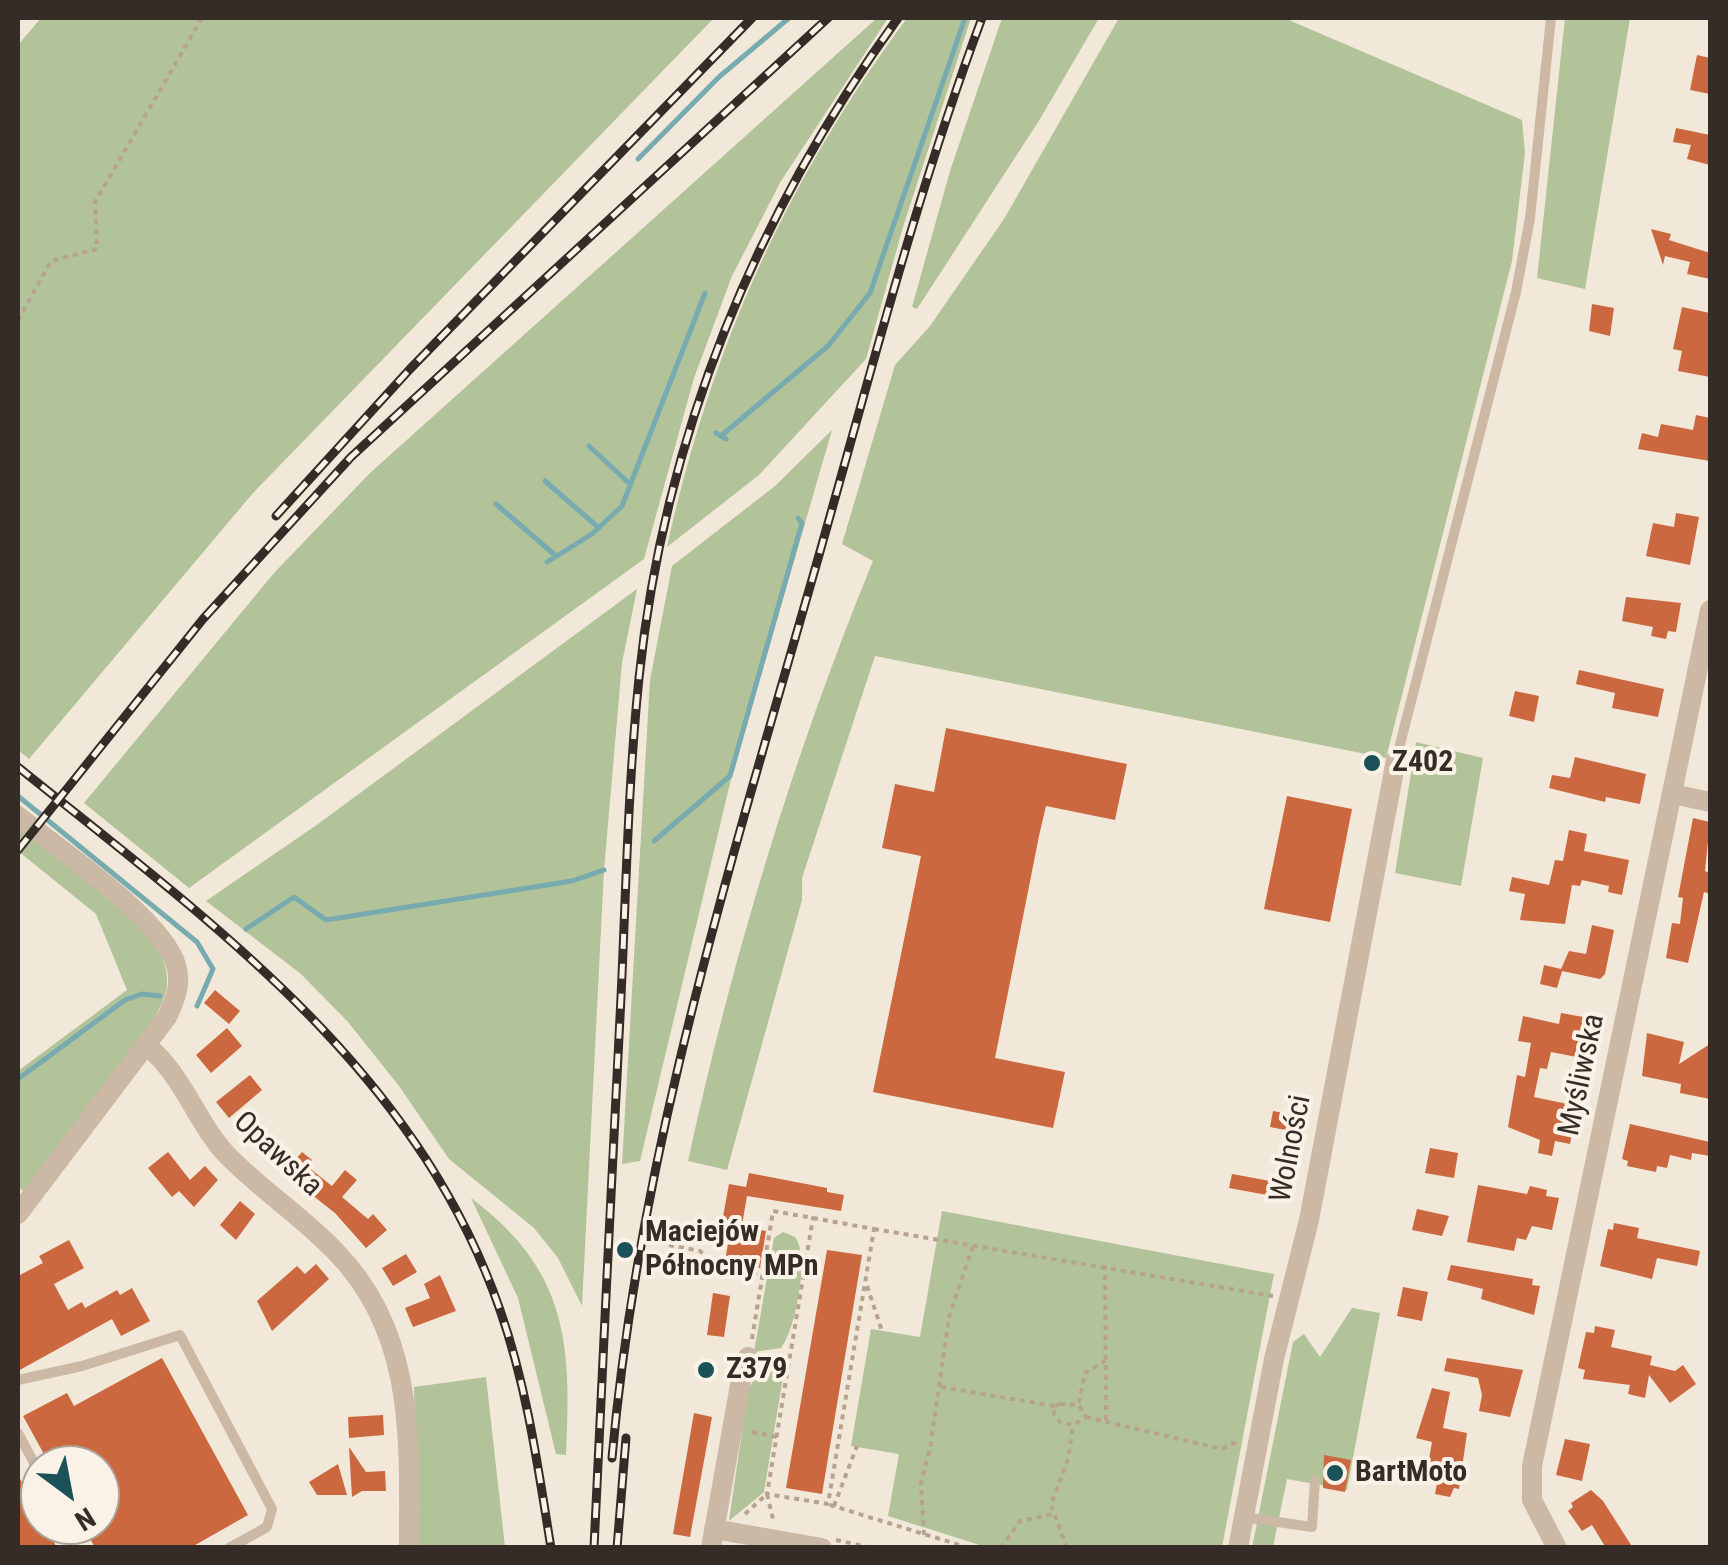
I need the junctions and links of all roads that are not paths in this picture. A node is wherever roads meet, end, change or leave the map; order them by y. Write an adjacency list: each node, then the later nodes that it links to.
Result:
1 (1551, 18): 3 (lane)
2 (1710, 610): 4 (street, Myśliwska)
3 (1396, 760): 12 (street, Wolności)
4 (1672, 794): 5 (street); 18 (street, Myśliwska)
5 (1710, 802)
6 (18, 816): 7 (street)
7 (146, 1045): 8 (street); 15 (street, Opawska)
8 (18, 1213)
9 (748, 1357): 13 (street)
10 (18, 1380): 14 (lane)
11 (1314, 1480): 12 (lane)
12 (1244, 1517): 17 (street, Wolności)
13 (719, 1536): 16 (street)
14 (230, 1548)
15 (410, 1548)
16 (822, 1548)
17 (1238, 1548)
18 (1557, 1548)

